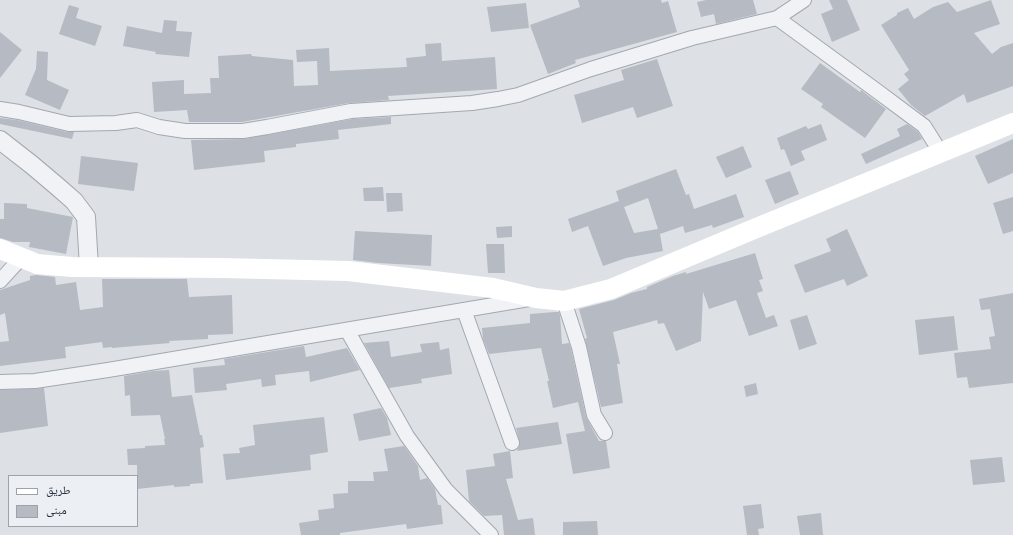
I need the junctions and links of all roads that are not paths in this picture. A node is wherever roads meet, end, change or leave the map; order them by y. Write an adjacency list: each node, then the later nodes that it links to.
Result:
1 (804, 0): 2 (street)
2 (777, 18): 3 (street); 6 (street)
3 (0, 109)
4 (1013, 123): 6 (main road)
5 (0, 140): 9 (street)
6 (941, 153): 12 (main road)
7 (0, 249): 8 (main road)
8 (21, 258): 9 (main road); 10 (street)
9 (89, 267): 11 (main road)
10 (0, 281)
11 (536, 298): 12 (main road); 13 (street)
12 (564, 301): 16 (street)
13 (464, 310): 14 (street); 17 (street)
14 (347, 330): 15 (street); 18 (street)
15 (0, 382)
16 (605, 433)
17 (512, 443)
18 (491, 535)

